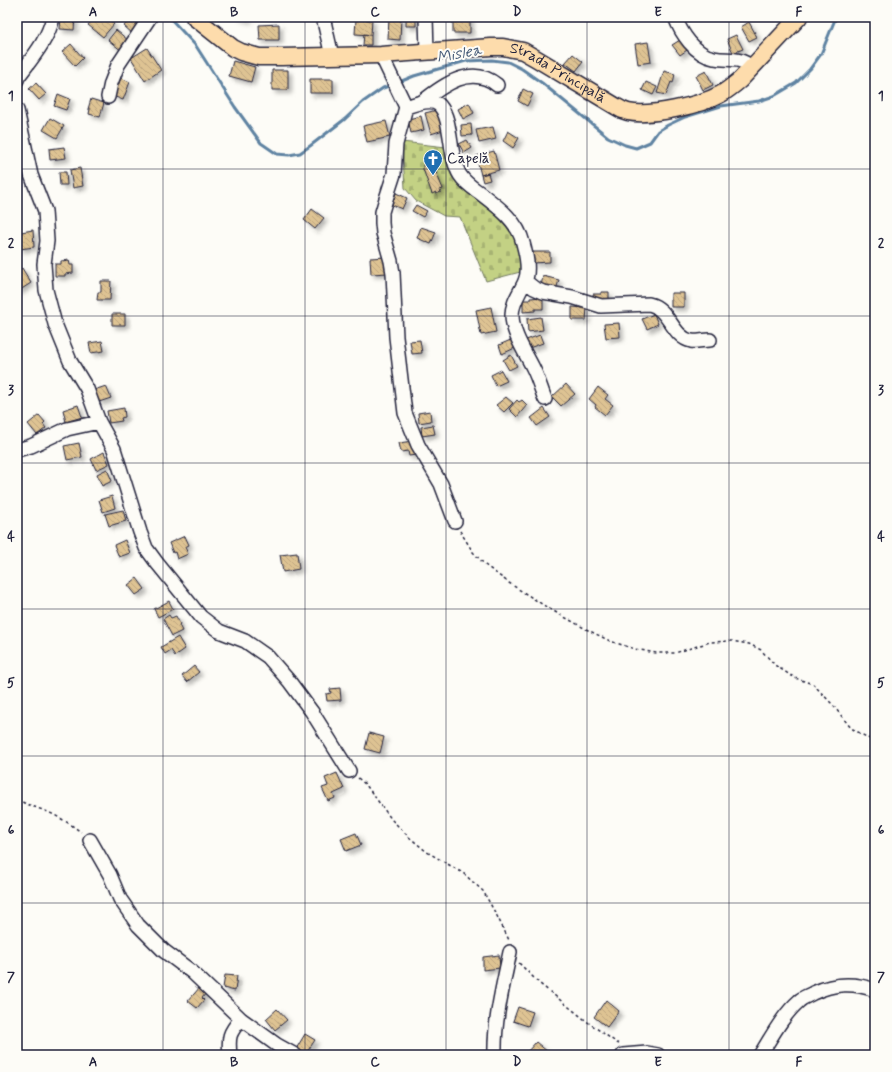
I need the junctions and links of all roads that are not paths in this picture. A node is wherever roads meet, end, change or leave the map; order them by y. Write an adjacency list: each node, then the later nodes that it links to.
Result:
1 (53, 17): 12 (street)
2 (150, 17): 14 (street)
3 (194, 17): 10 (main road, Strada Principală)
4 (323, 17): 10 (street)
5 (426, 17): 8 (street)
6 (675, 17): 11 (street)
7 (799, 17): 11 (main road, Strada Principală)
8 (427, 52): 9 (main road, Strada Principală); 11 (main road, Strada Principală)
9 (380, 55): 10 (main road, Strada Principală); 16 (street)
10 (332, 56)
11 (752, 67)
12 (17, 80)
13 (497, 86): 15 (street)
14 (108, 98)
15 (422, 102): 16 (street); 18 (street)
16 (404, 103): 23 (street)
17 (17, 112): 21 (street)
18 (525, 281): 19 (street); 20 (street)
19 (710, 340)
20 (545, 399)
21 (99, 422): 22 (street); 24 (street)
22 (17, 450)
23 (455, 521)
24 (349, 771)
25 (90, 840): 28 (street)
26 (510, 952): 32 (street)
27 (875, 990): 34 (street)
28 (241, 1019): 30 (street); 31 (street)
29 (627, 1054): 33 (street)
30 (230, 1055)
31 (295, 1055)
32 (494, 1055)
33 (658, 1055)
34 (760, 1055)

